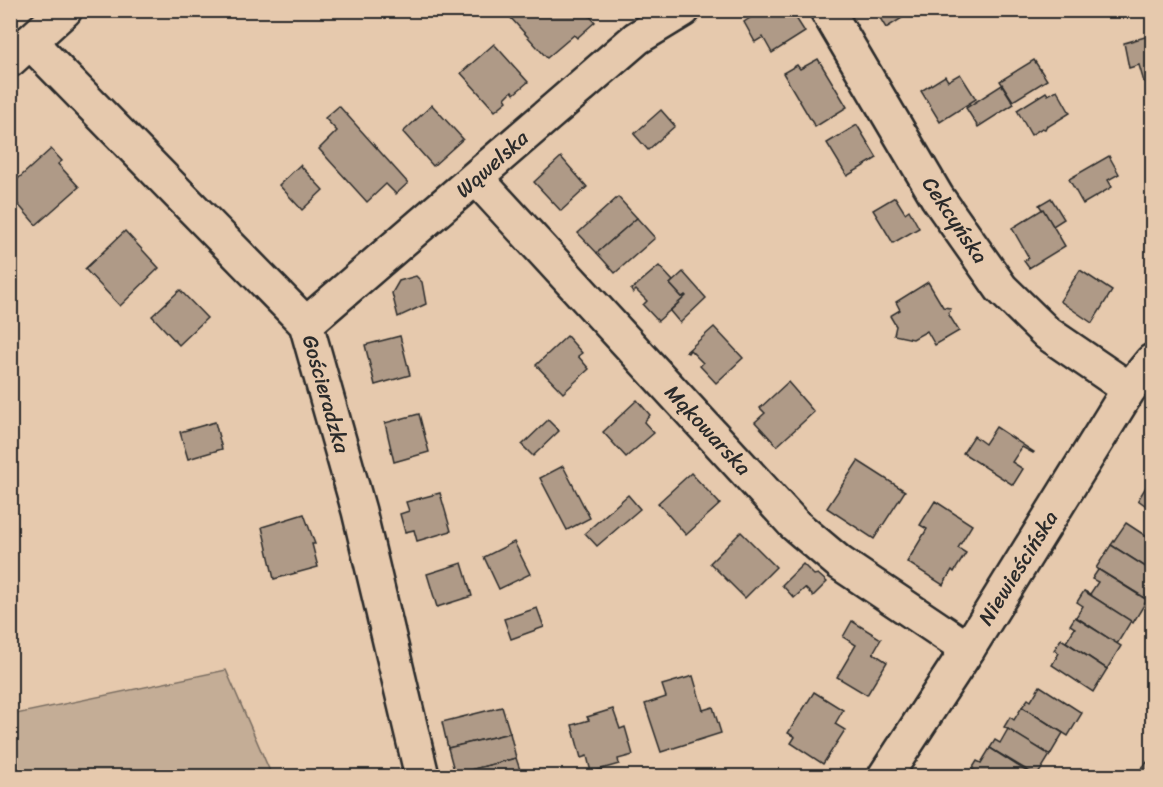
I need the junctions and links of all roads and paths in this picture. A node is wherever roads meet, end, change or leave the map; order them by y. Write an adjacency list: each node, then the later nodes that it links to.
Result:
1 (65, 10): 4 (street)
2 (683, 10): 5 (street, Wąwelska)
3 (827, 10): 8 (street, Cekcyńska)
4 (20, 51): 6 (street, Gościeradzka)
5 (477, 179): 6 (street, Wąwelska); 9 (street, Mąkowarska)
6 (306, 324): 10 (street, Gościeradzka)
7 (1152, 361): 8 (street, Niewieścińska)
8 (1129, 389): 9 (street, Niewieścińska)
9 (968, 649): 11 (street, Niewieścińska)
10 (422, 777)
11 (885, 777)

